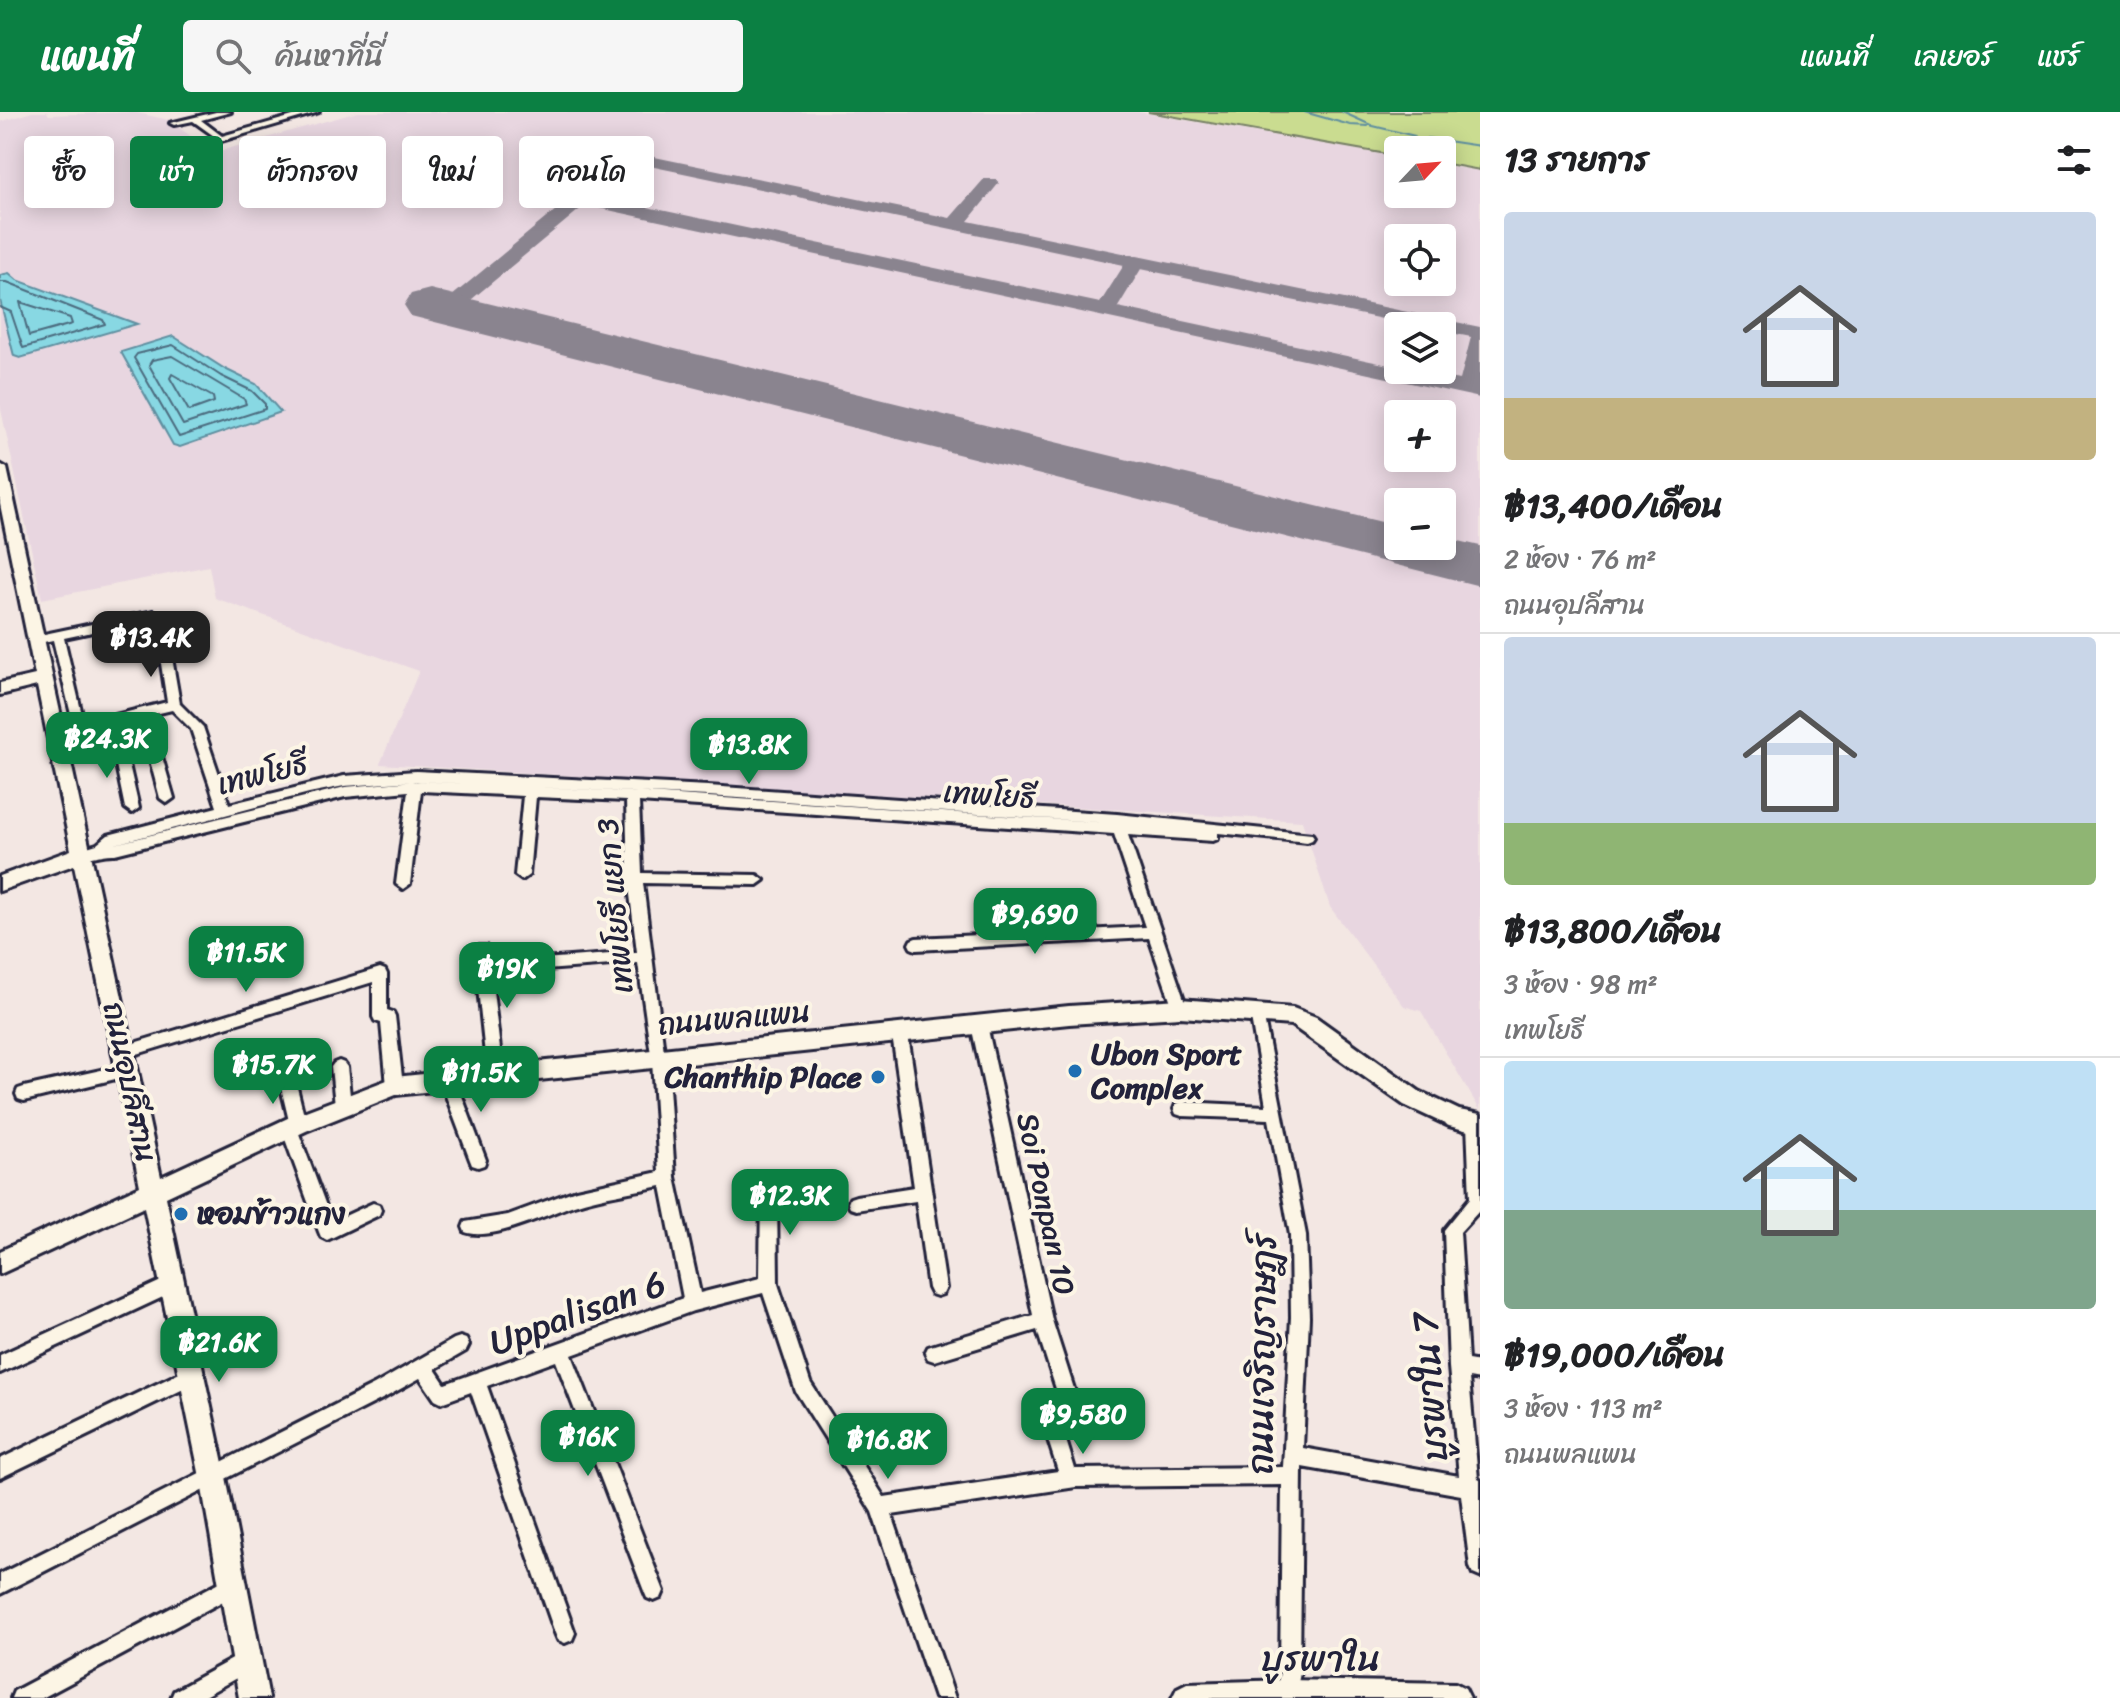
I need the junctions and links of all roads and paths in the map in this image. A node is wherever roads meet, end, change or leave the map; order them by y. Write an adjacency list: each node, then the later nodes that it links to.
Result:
1 (227, 112): 4 (street)
2 (315, 112): 4 (street)
3 (171, 114): 4 (street)
4 (195, 119)
5 (0, 472): 6 (street, ถนนอุปลีสาน)
6 (7, 542): 8 (street, ถนนอุปลีสาน)
7 (58, 635): 8 (street); 11 (street); 13 (street)
8 (35, 640): 9 (street, ถนนอุปลีสาน)
9 (44, 679): 10 (street); 12 (street, ถนนอุปลีสาน)
10 (0, 689)
11 (72, 696): 12 (street); 13 (street)
12 (49, 702): 15 (street, ถนนอุปลีสาน)
13 (174, 705): 23 (street)
14 (118, 745): 15 (street); 21 (street); 22 (street)
15 (61, 759): 26 (street, ถนนอุปลีสาน)
16 (344, 786): 17 (street, เทพโยธี); 20 (street, เทพโยธี); 23 (street, เทพโยธี); 26 (street, เทพโยธี)
17 (415, 786): 18 (street, เทพโยธี); 31 (street)
18 (530, 792): 19 (street, เทพโยธี); 27 (street)
19 (632, 797): 20 (street, เทพโยธี); 28 (street, เทพโยธี แยก 3)
20 (707, 797): 24 (street, เทพโยธี)
21 (167, 798)
22 (132, 808)
23 (224, 809): 26 (street, เทพโยธี)
24 (1117, 825): 25 (street, เทพโยธี); 32 (street)
25 (1307, 837)
26 (92, 851): 30 (street); 42 (street, ถนนอุปลีสาน)
27 (522, 875)
28 (635, 878): 29 (street); 35 (street, เทพโยธี แยก 3)
29 (757, 880)
30 (0, 884)
31 (403, 884)
32 (1153, 932): 33 (street); 37 (street)
33 (916, 944)
34 (481, 950): 36 (street)
35 (643, 957): 36 (street); 41 (street, เทพโยธี แยก 3)
36 (483, 969): 44 (street)
37 (1180, 1008): 38 (street, ถนนพลแพน); 39 (street, ถนนพลแพน)
38 (1257, 1012): 51 (street, ถนนเจริญราษฎร์); 52 (street, ถนนพลแพน)
39 (979, 1025): 40 (street, ถนนพลแพน); 68 (street, Soi Ponpan 10)
40 (900, 1035): 41 (street, ถนนพลแพน); 57 (street)
41 (658, 1057): 44 (street, ถนนพลแพน); 55 (street, เทพโยธี แยก 3)
42 (126, 1061): 47 (street); 48 (street); 58 (street, ถนนอุปลีสาน)
43 (339, 1067): 49 (street)
44 (495, 1074): 46 (street, ถนนพลแพน)
45 (287, 1079): 53 (street)
46 (448, 1080): 47 (street, ถนนพลแพน); 54 (street)
47 (395, 1086): 49 (street, ถนนพลแพน)
48 (24, 1094)
49 (343, 1105): 53 (street, ถนนพลแพน)
50 (1182, 1109): 51 (street)
51 (1275, 1113): 80 (street, ถนนเจริญราษฎร์)
52 (1477, 1124): 61 (street, บูรพาใน 7)
53 (293, 1126): 58 (street, ถนนพลแพน); 60 (street)
54 (478, 1160)
55 (667, 1177): 62 (street); 67 (street, เทพโยธี แยก 3)
56 (769, 1191): 65 (street)
57 (923, 1193): 59 (street); 66 (street)
58 (153, 1194): 63 (street, ถนนพลแพน); 64 (street, ถนนอุปลีสาน)
59 (856, 1203)
60 (373, 1210)
61 (1475, 1212): 74 (street, บูรพาใน 7)
62 (471, 1227)
63 (0, 1263)
64 (172, 1284): 72 (street); 76 (street, ถนนอุปลีสาน)
65 (769, 1284): 67 (street, Uppalisan 6); 86 (street)
66 (937, 1288)
67 (693, 1303): 70 (street, Uppalisan 6)
68 (1043, 1320): 71 (street); 78 (street, Soi Ponpan 10)
69 (460, 1345): 73 (street, Uppalisan 6)
70 (561, 1351): 77 (street, Uppalisan 6); 90 (street)
71 (934, 1353)
72 (0, 1364)
73 (422, 1365): 77 (street, Uppalisan 6); 83 (street, Uppalisan 6)
74 (1458, 1367): 75 (street); 85 (street, บูรพาใน 7)
75 (1480, 1371)
76 (192, 1376): 81 (street); 83 (street, ถนนอุปลีสาน)
77 (476, 1382): 91 (street)
78 (1066, 1392)
79 (1047, 1408): 84 (street)
80 (1293, 1456): 82 (street, ถนนเจริญราษฎร์); 85 (street)
81 (0, 1469)
82 (1292, 1476): 84 (street); 93 (street, ถนนเจริญราษฎร์)
83 (213, 1477): 88 (street, Uppalisan 6); 89 (street, ถนนอุปลีสาน)
84 (1069, 1478): 86 (street)
85 (1474, 1488): 87 (street, บูรพาใน 7)
86 (880, 1507): 97 (street)
87 (1480, 1567)
88 (0, 1584)
89 (233, 1585): 92 (street, ถนนอุปลีสาน); 94 (street)
90 (654, 1591)
91 (565, 1633)
92 (247, 1661): 95 (street); 96 (street, ถนนอุปลีสาน)
93 (1285, 1696): 98 (street, บูรพาใน); 99 (street, บูรพาใน)
94 (21, 1698)
95 (181, 1698)
96 (254, 1698)
97 (945, 1698)
98 (1187, 1698)
99 (1430, 1698): 100 (street, บูรพาใน)
100 (1455, 1698)

